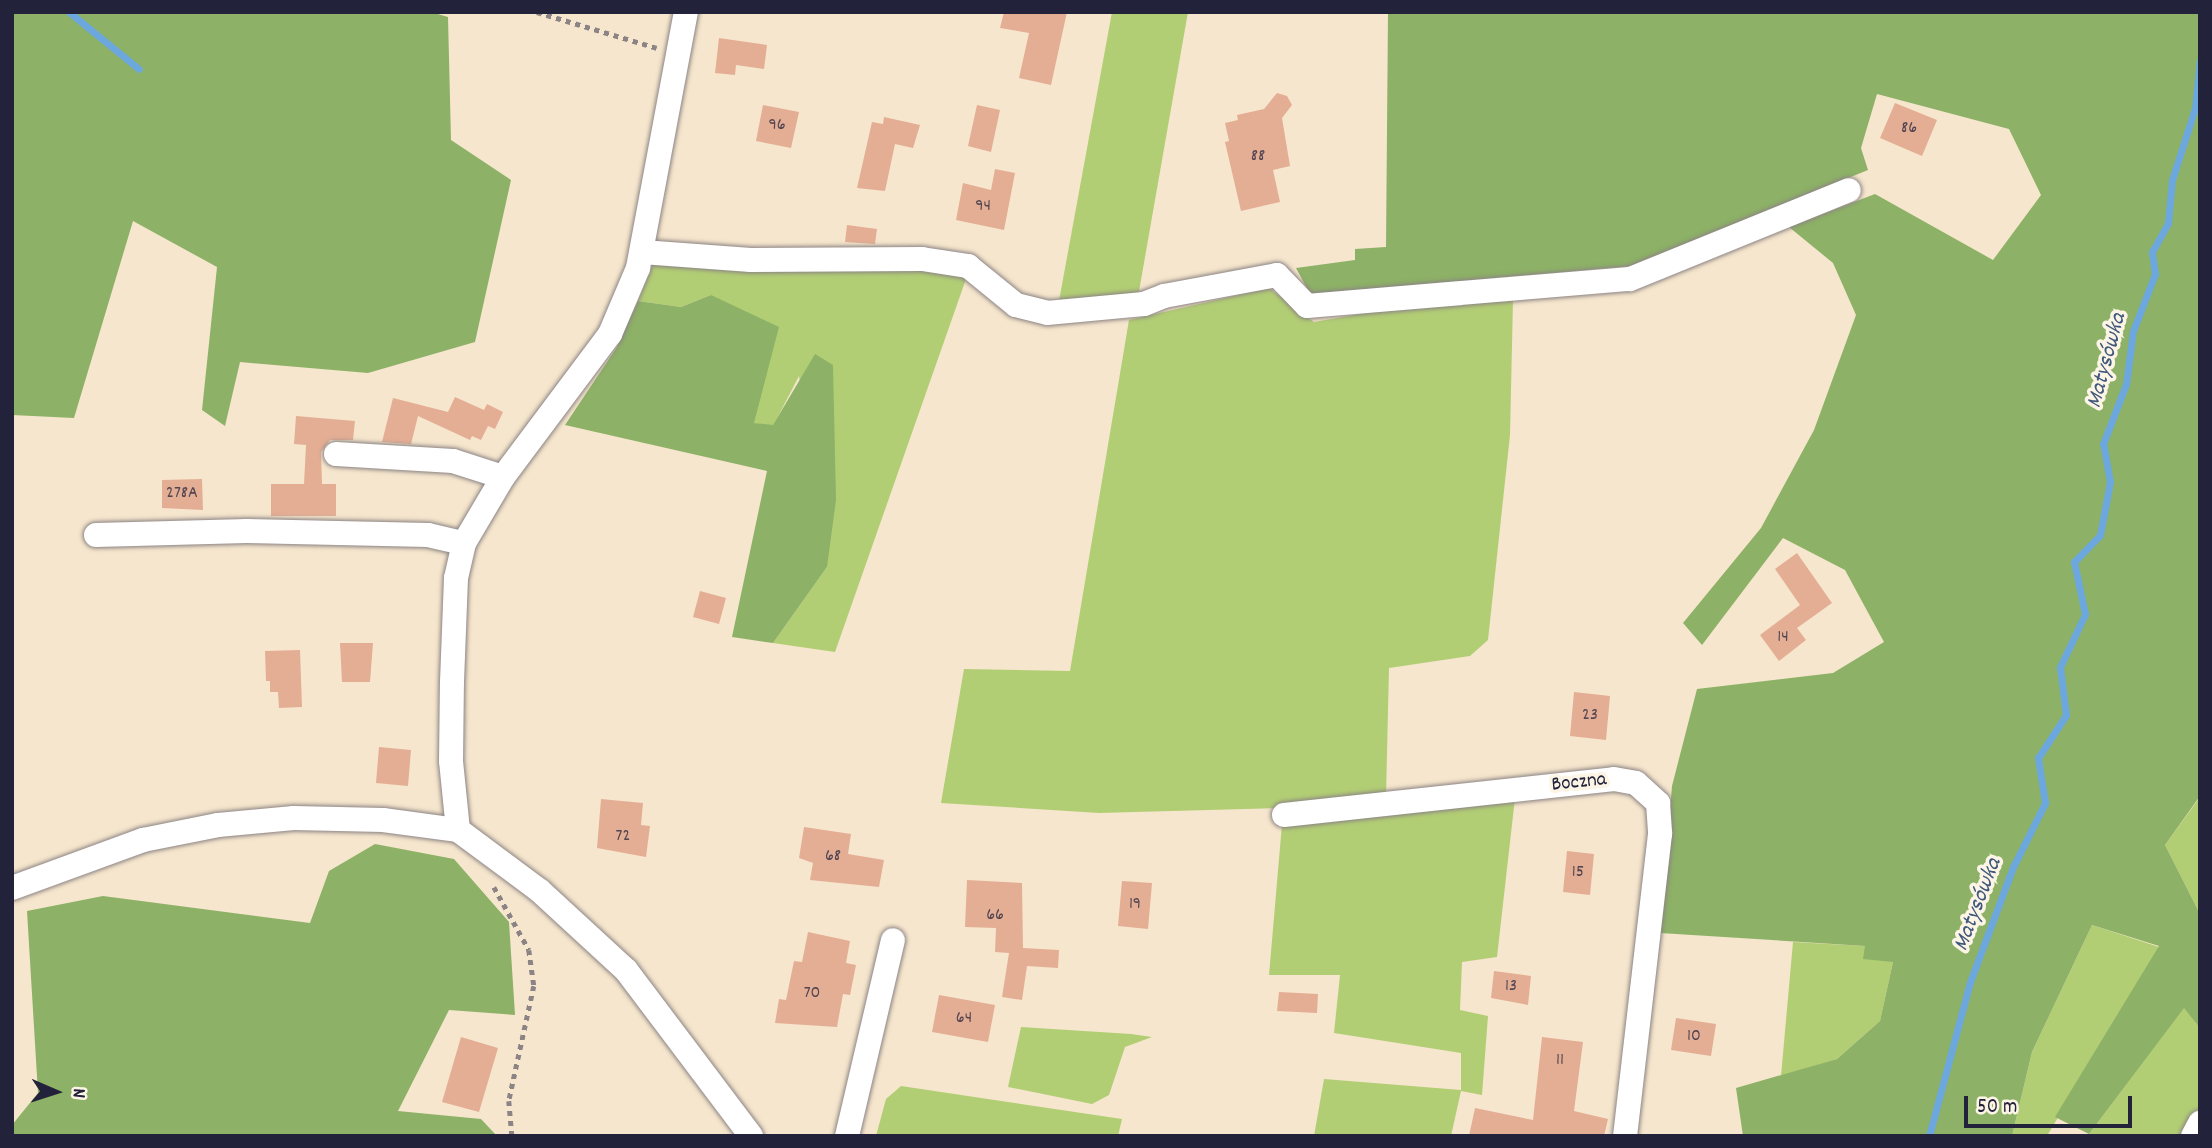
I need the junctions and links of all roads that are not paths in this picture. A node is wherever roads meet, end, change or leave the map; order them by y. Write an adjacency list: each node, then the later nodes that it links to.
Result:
1 (685, 12): 3 (street)
2 (1849, 190): 3 (street)
3 (642, 252): 5 (street)
4 (336, 454): 5 (street)
5 (503, 477): 7 (street)
6 (96, 535): 7 (street)
7 (464, 542): 9 (street)
8 (1284, 815): 15 (street, Boczna)
9 (458, 830): 10 (street); 13 (street)
10 (12, 888)
11 (893, 940): 14 (street)
12 (2200, 1123): 16 (street)
13 (751, 1136)
14 (847, 1136)
15 (1625, 1136)
16 (2193, 1136)

